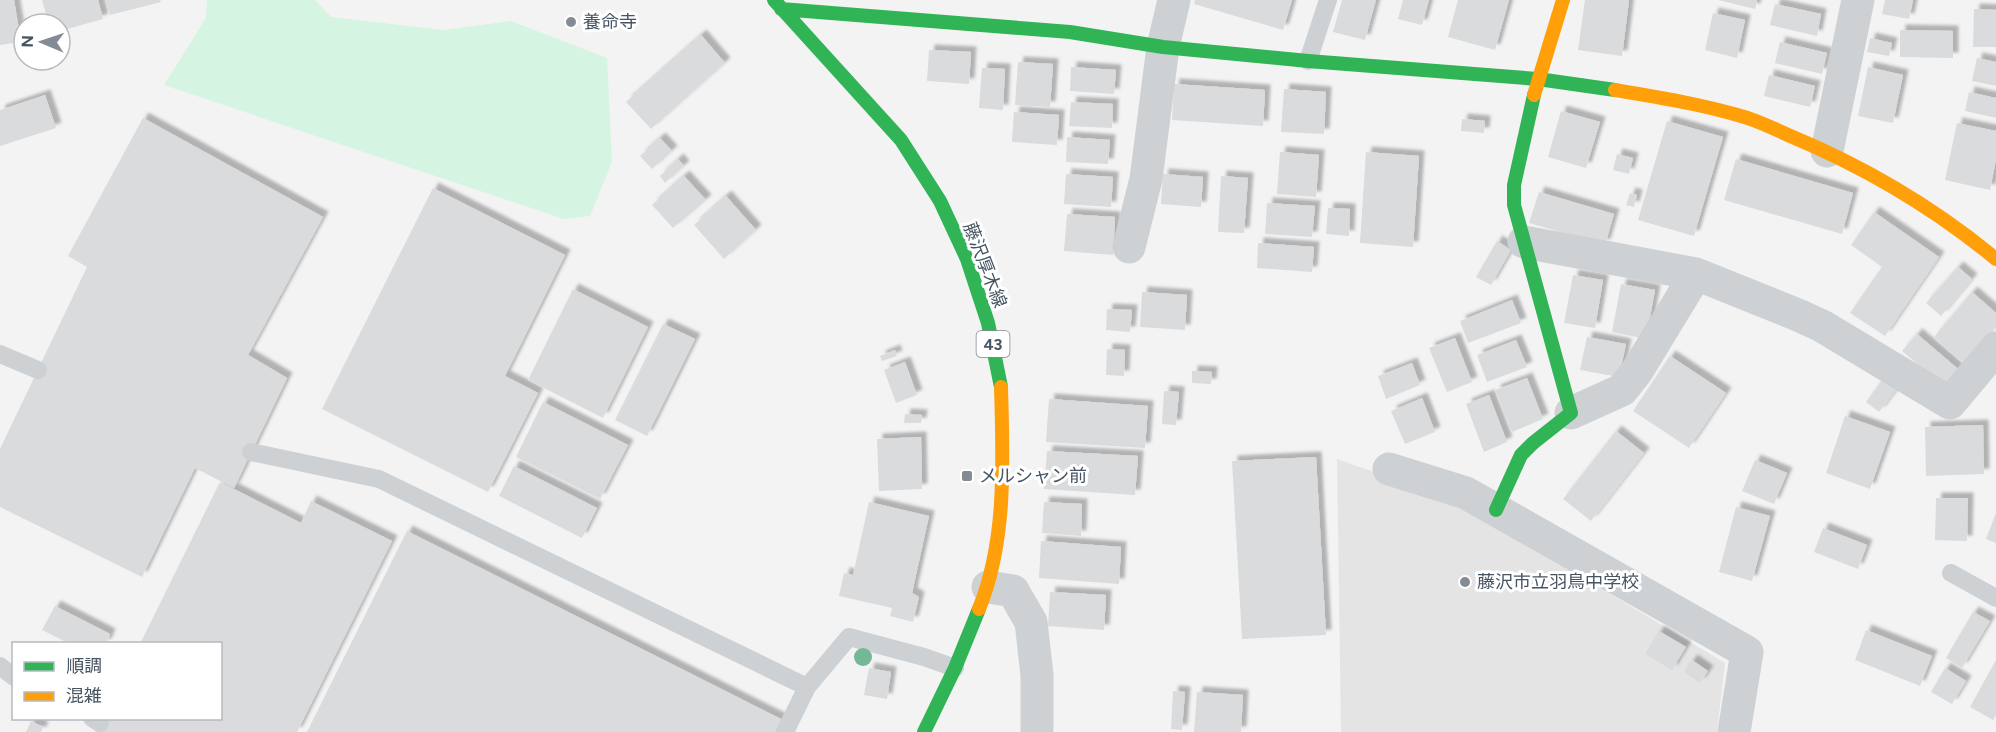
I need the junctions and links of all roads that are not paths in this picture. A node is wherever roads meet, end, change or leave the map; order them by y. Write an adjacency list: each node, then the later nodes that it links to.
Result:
1 (1174, 0): 7 (street)
2 (1328, 0): 8 (lane)
3 (1563, 0): 9 (street)
4 (1858, 0): 10 (street)
5 (778, 4): 6 (street); 25 (street, 藤沢厚木線 / 43)
6 (886, 8): 7 (street)
7 (1163, 47): 8 (street); 14 (street)
8 (1308, 62): 9 (street)
9 (1538, 80): 10 (street); 12 (street)
10 (1827, 152): 13 (street)
11 (1996, 237): 13 (lane)
12 (1524, 242): 16 (street); 20 (street)
13 (1978, 244): 15 (street)
14 (1129, 247)
15 (1996, 259)
16 (1696, 274): 17 (street); 20 (street)
17 (1996, 348)
18 (0, 354): 19 (lane)
19 (38, 370)
20 (1571, 413): 23 (street)
21 (251, 452): 30 (lane)
22 (1389, 470): 23 (street)
23 (1496, 510): 34 (street)
24 (1952, 573): 26 (lane)
25 (988, 587): 28 (street, 藤沢厚木線 / 43); 33 (street)
26 (1996, 598)
27 (0, 666): 29 (lane)
28 (955, 668): 30 (lane); 32 (street, 藤沢厚木線 / 43)
29 (12, 675)
30 (807, 687): 31 (lane)
31 (785, 732)
32 (924, 732)
33 (1037, 732)
34 (1734, 732)

